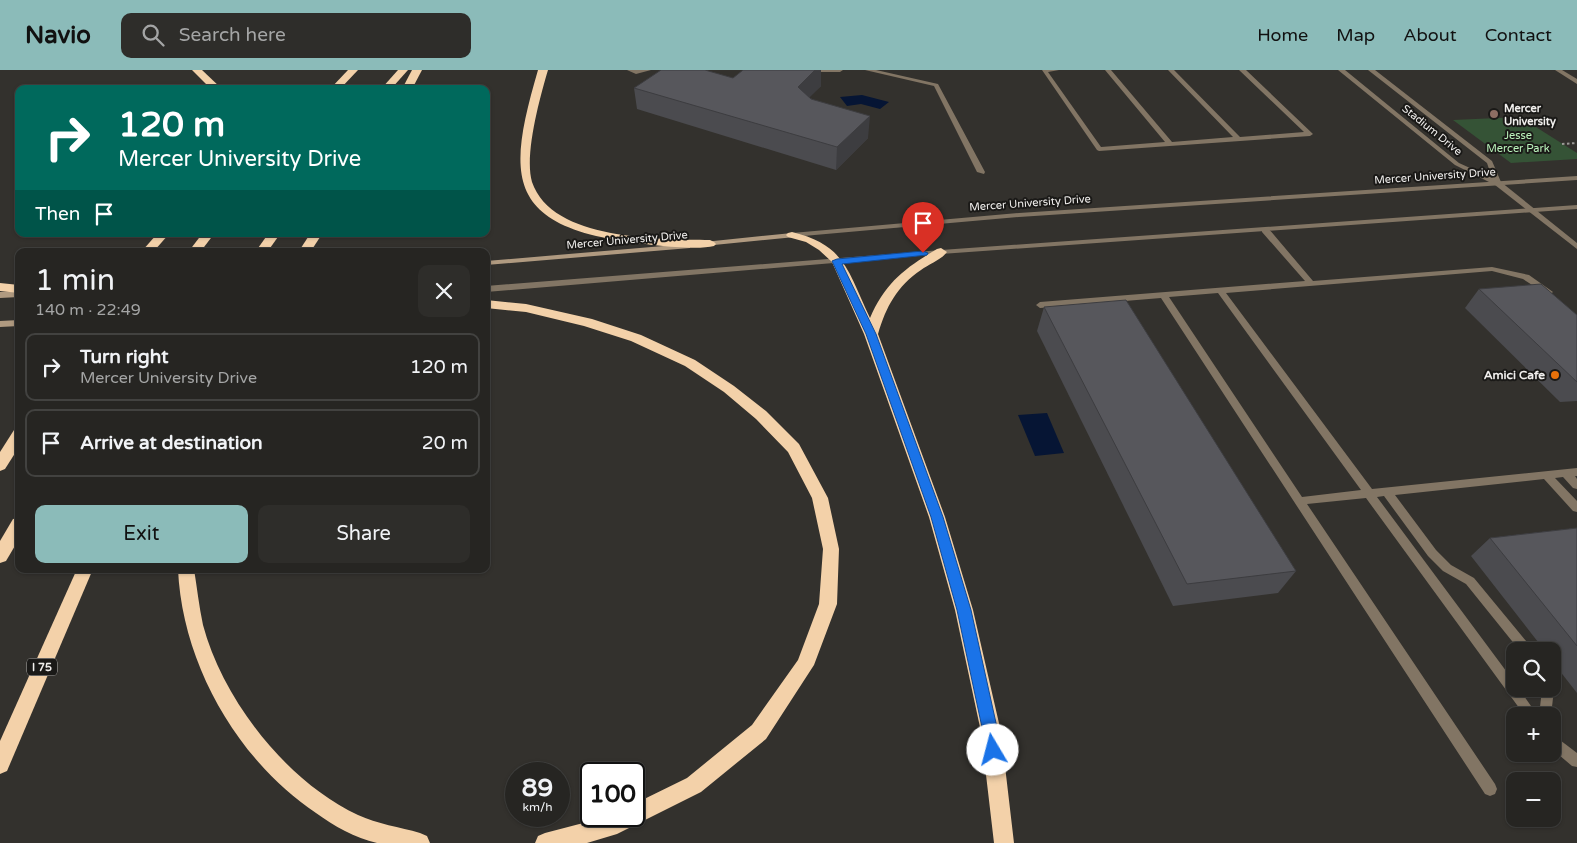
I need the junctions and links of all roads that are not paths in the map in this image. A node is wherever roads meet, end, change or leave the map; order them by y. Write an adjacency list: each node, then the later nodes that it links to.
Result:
1 (197, 70): 19 (highway)
2 (353, 70): 20 (highway)
3 (403, 70): 21 (highway)
4 (416, 70): 22 (highway)
5 (543, 70): 36 (highway)
6 (630, 70): 7 (street)
7 (648, 70)
8 (814, 70): 9 (street)
9 (840, 70)
10 (868, 70): 25 (street)
11 (1056, 70): 24 (street)
12 (1108, 70): 24 (street)
13 (1171, 70): 23 (street)
14 (1242, 70): 23 (street)
15 (1341, 70): 27 (street, Stadium Drive)
16 (1372, 70): 27 (street, Stadium Drive)
17 (1558, 70): 18 (street)
18 (1577, 82)
19 (213, 85)
20 (339, 85)
21 (390, 85)
22 (409, 85)
23 (1238, 139): 24 (street)
24 (1170, 144)
25 (981, 172)
26 (1577, 178): 27 (street, Mercer University Drive)
27 (1498, 183): 29 (street); 31 (street, Mercer University Drive)
28 (1577, 207): 29 (street)
29 (1532, 210): 30 (street); 37 (street)
30 (1265, 230): 42 (street); 45 (street)
31 (792, 236): 36 (main road, Mercer University Drive); 43 (highway)
32 (160, 237): 38 (highway)
33 (206, 237): 39 (highway)
34 (272, 237): 40 (highway)
35 (314, 237): 41 (highway)
36 (710, 244): 44 (main road, Mercer University Drive)
37 (1577, 247)
38 (150, 248)
39 (197, 248)
40 (264, 248)
41 (307, 248)
42 (941, 252): 43 (street); 58 (highway)
43 (837, 261): 48 (street); 58 (highway)
44 (490, 263)
45 (1311, 283): 49 (street); 53 (street)
46 (0, 287): 47 (highway)
47 (15, 288)
48 (490, 289)
49 (1220, 290): 52 (street); 65 (street)
50 (15, 294): 51 (main road)
51 (0, 295)
52 (1163, 295): 55 (street); 66 (street)
53 (1556, 298)
54 (490, 304): 78 (highway)
55 (1040, 306)
56 (15, 323): 57 (main road)
57 (0, 324)
58 (871, 334): 82 (highway)
59 (15, 441): 60 (highway)
60 (0, 465)
61 (1572, 473): 62 (street); 63 (street)
62 (1546, 475): 64 (street); 67 (street)
63 (1577, 485)
64 (1387, 492): 65 (street); 72 (street)
65 (1369, 494): 66 (street); 73 (street)
66 (1300, 501): 77 (street)
67 (1577, 508)
68 (15, 531): 69 (highway)
69 (0, 556)
70 (83, 573): 76 (highway, I 75)
71 (186, 573): 80 (highway)
72 (1520, 642)
73 (1525, 707)
74 (1561, 748): 75 (street)
75 (1577, 761)
76 (0, 764)
77 (1490, 789)
78 (645, 810)
79 (610, 827): 81 (highway)
80 (420, 843)
81 (546, 843)
82 (1004, 843)

